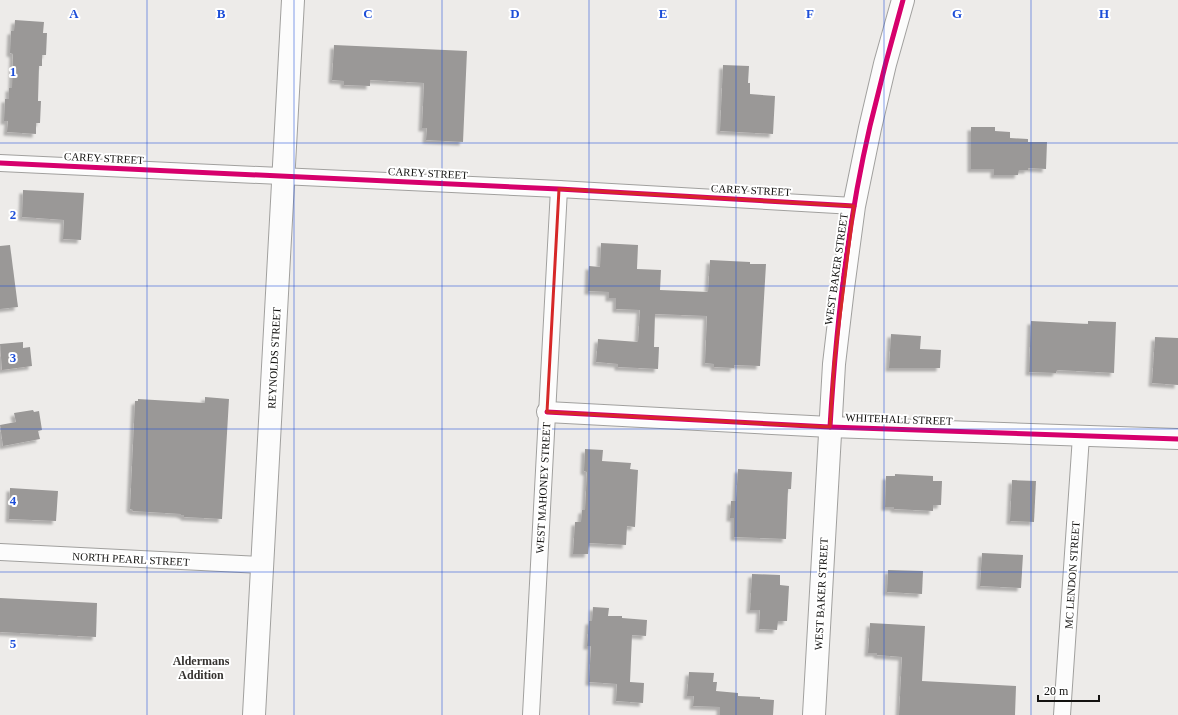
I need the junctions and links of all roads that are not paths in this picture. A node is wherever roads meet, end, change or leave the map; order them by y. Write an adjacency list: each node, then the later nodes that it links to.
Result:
1 (293, 0): 4 (main road, REYNOLDS STREET)
2 (903, 0): 6 (main road, WEST BAKER STREET)
3 (0, 164): 4 (street, CAREY STREET)
4 (284, 176): 5 (street, CAREY STREET); 12 (main road, REYNOLDS STREET)
5 (559, 189): 6 (street, CAREY STREET); 7 (street, WEST MAHONEY STREET)
6 (854, 206): 8 (main road, WEST BAKER STREET)
7 (547, 412): 8 (street, WHITEHALL STREET); 14 (street, WEST MAHONEY STREET)
8 (830, 427): 9 (street, WHITEHALL STREET); 15 (main road, WEST BAKER STREET)
9 (1081, 436): 10 (street, WHITEHALL STREET); 16 (street, MC LENDON STREET)
10 (1178, 439)
11 (0, 552): 12 (street, NORTH PEARL STREET)
12 (262, 566): 13 (main road, REYNOLDS STREET)
13 (254, 715)
14 (531, 715)
15 (814, 715)
16 (1062, 715)

